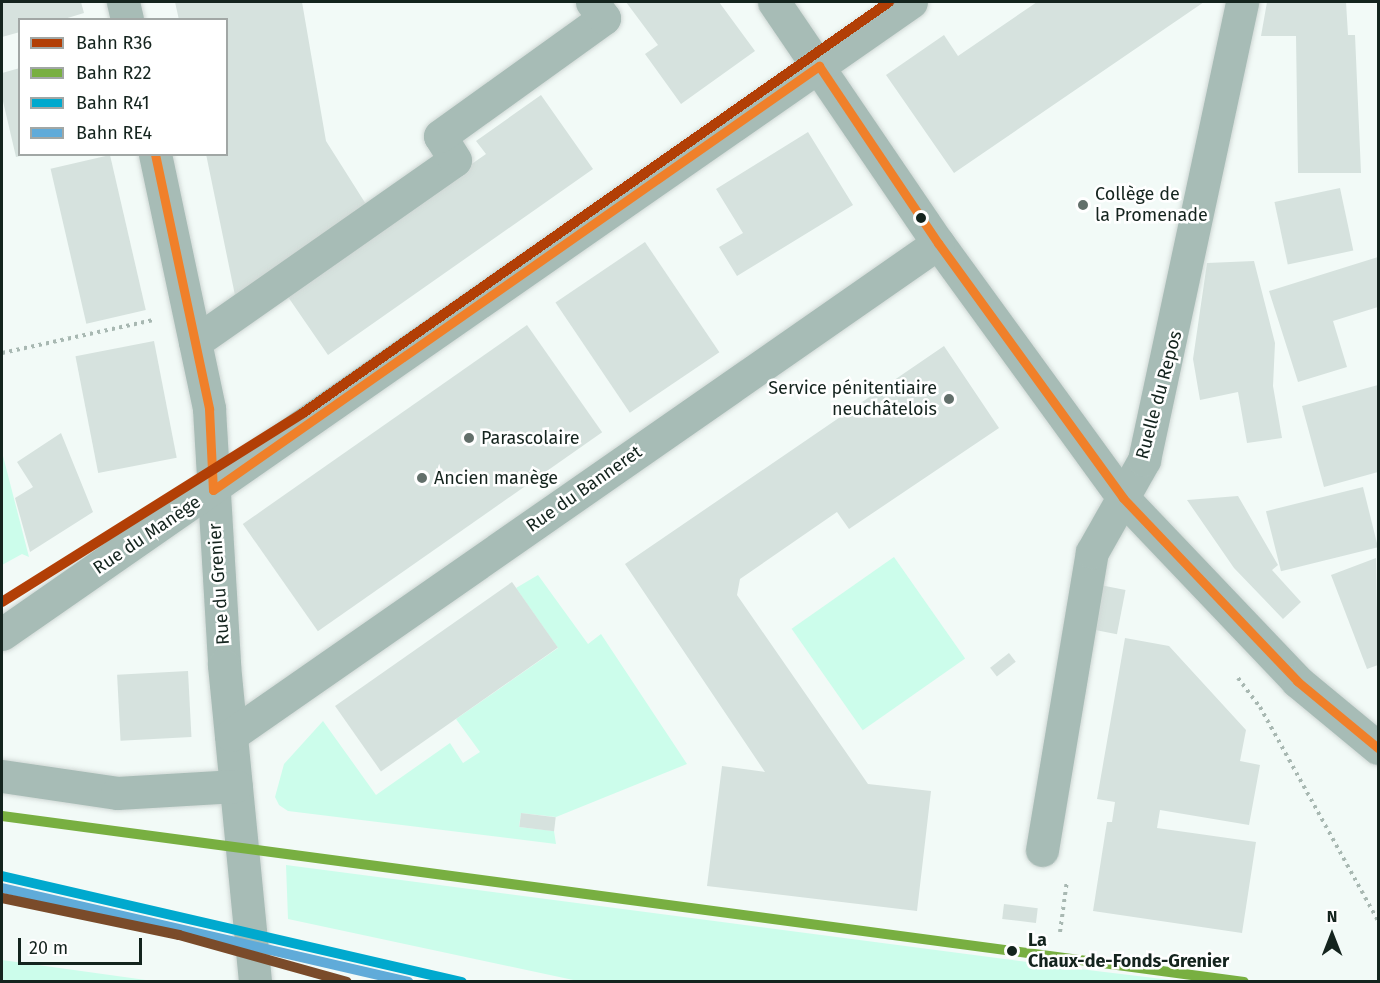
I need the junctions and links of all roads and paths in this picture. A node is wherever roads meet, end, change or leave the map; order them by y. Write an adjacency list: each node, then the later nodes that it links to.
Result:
1 (123, 2): 6 (street)
2 (592, 2): 11 (street)
3 (774, 2): 7 (street)
4 (912, 2): 7 (street, Rue du Manège)
5 (1242, 2): 14 (street, Ruelle du Repos)
6 (126, 18)
7 (819, 66): 9 (street); 13 (street, Rue du Manège)
8 (155, 156): 11 (street, Rue du Grenier)
9 (938, 243): 14 (street); 17 (street, Rue du Banneret)
10 (160, 319): 12 (path)
11 (195, 342): 13 (street, Rue du Grenier)
12 (2, 353)
13 (213, 490): 15 (street, Rue du Manège); 17 (street, Rue du Grenier)
14 (1123, 498): 18 (street); 21 (street, Ruelle du Repos)
15 (2, 634)
16 (1235, 674): 23 (path)
17 (231, 735): 20 (street, Rue du Grenier)
18 (1378, 748)
19 (2, 776): 20 (street)
20 (236, 786): 25 (street, Rue du Grenier)
21 (1042, 850)
22 (1067, 877): 24 (path)
23 (1378, 921)
24 (1060, 932)
25 (255, 981)

